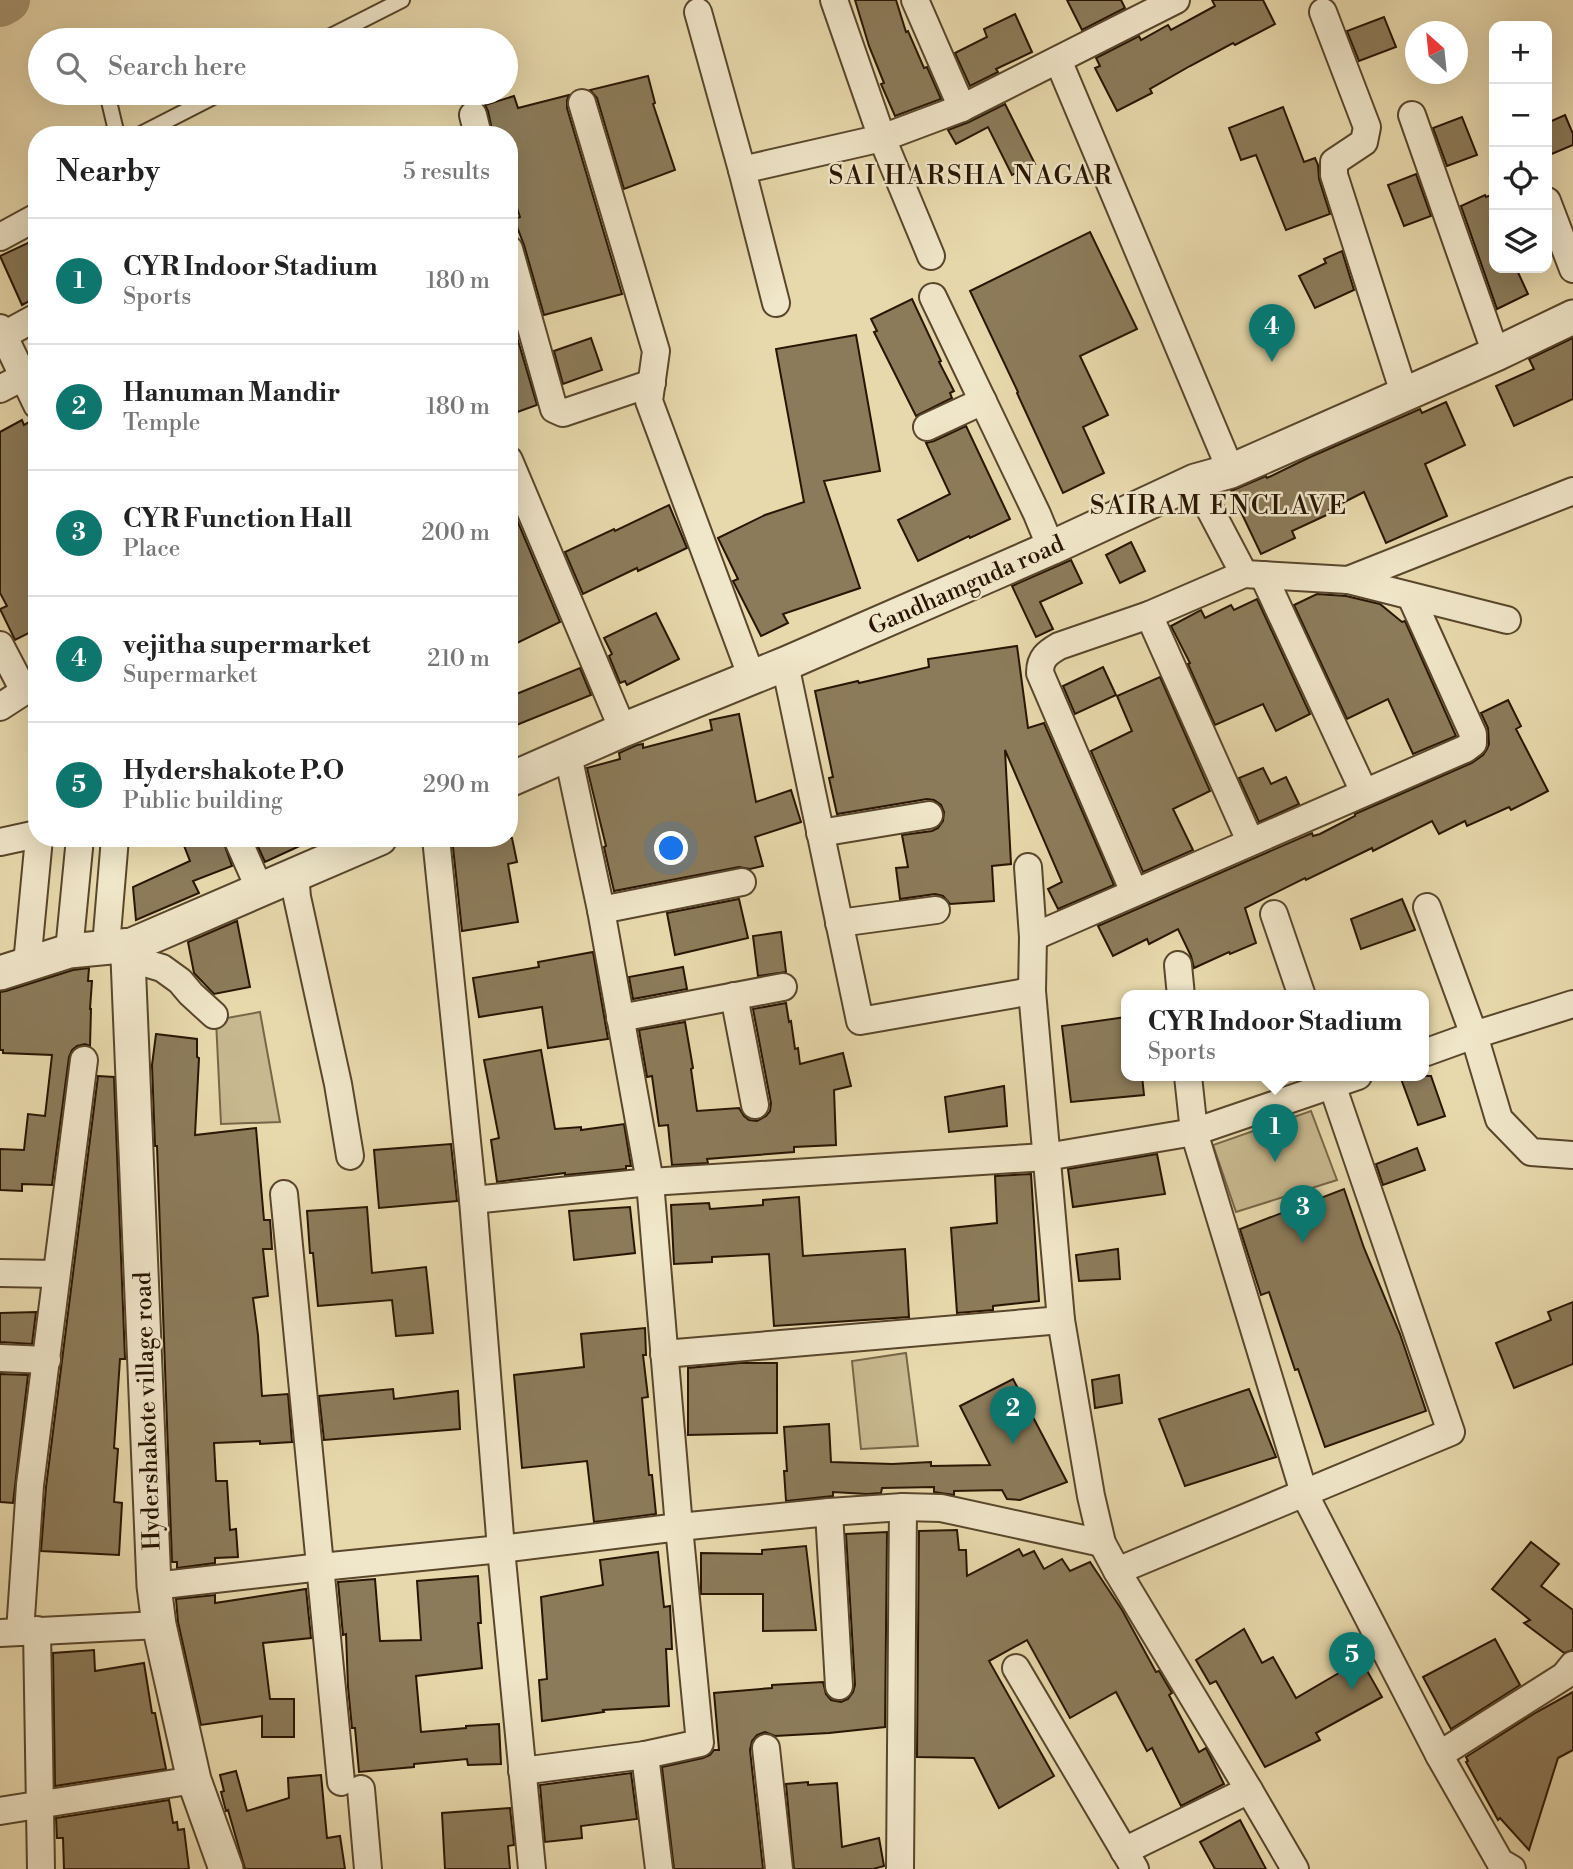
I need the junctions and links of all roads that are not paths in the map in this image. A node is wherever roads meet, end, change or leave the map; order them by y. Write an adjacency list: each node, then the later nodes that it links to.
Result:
1 (402, 0): 7 (lane)
2 (834, 0): 16 (street)
3 (915, 0): 12 (street)
4 (1159, 4): 8 (street)
5 (698, 12): 17 (street)
6 (1323, 12): 32 (street)
7 (347, 28)
8 (1058, 60): 12 (street); 36 (street)
9 (582, 103): 31 (street)
10 (110, 105): 14 (lane)
11 (198, 105): 15 (lane)
12 (962, 108): 16 (street)
13 (1412, 115): 29 (street)
14 (115, 126)
15 (157, 126)
16 (882, 138): 17 (street); 21 (street)
17 (742, 170): 25 (street)
18 (1550, 210): 22 (street)
19 (28, 222): 20 (street)
20 (0, 237)
21 (931, 256)
22 (1573, 269)
23 (518, 282): 31 (street)
24 (933, 297): 34 (street)
25 (776, 303)
26 (1573, 317): 29 (street, Gandhamguda road)
27 (28, 321): 28 (street)
28 (2, 332): 30 (street)
29 (1496, 354): 32 (street, Gandhamguda road)
30 (11, 383): 33 (street)
31 (652, 383): 48 (street)
32 (1404, 393): 36 (street, Gandhamguda road)
33 (28, 397)
34 (984, 401): 35 (street); 40 (street)
35 (927, 427)
36 (1231, 471): 38 (street, Gandhamguda road)
37 (518, 481): 52 (street)
38 (1195, 481): 40 (street, Gandhamguda road); 41 (street)
39 (1573, 491): 42 (street)
40 (1051, 548): 47 (street, Gandhamguda road)
41 (1254, 575): 42 (street); 44 (street); 55 (street)
42 (1348, 580): 43 (street)
43 (1411, 597): 45 (street); 55 (street)
44 (1149, 615): 59 (street); 71 (street)
45 (1507, 620)
46 (0, 645): 49 (street)
47 (785, 664): 48 (street, Gandhamguda road); 57 (street)
48 (752, 678): 52 (street, Gandhamguda road)
49 (28, 684)
50 (28, 688): 51 (street)
51 (0, 707)
52 (623, 730): 53 (street, Gandhamguda road)
53 (568, 755): 54 (street, Gandhamguda road); 73 (street)
54 (518, 776)
55 (1364, 792): 59 (street)
56 (929, 815): 57 (street)
57 (820, 833): 76 (street)
58 (28, 838): 60 (street)
59 (1250, 841): 71 (street)
60 (0, 842)
61 (36, 847): 81 (street)
62 (79, 847): 79 (street)
63 (116, 847): 78 (street)
64 (241, 847): 70 (street)
65 (355, 847): 68 (street)
66 (437, 847): 102 (street)
67 (1028, 867): 77 (street)
68 (295, 874): 70 (street); 98 (street)
69 (741, 881): 73 (street)
70 (260, 890): 78 (street)
71 (1134, 892): 77 (street)
72 (1427, 907): 90 (street)
73 (601, 910): 89 (street)
74 (936, 910): 76 (street)
75 (1274, 914): 84 (street)
76 (839, 923): 85 (street)
77 (1033, 937): 85 (street)
78 (122, 950): 79 (street); 88 (street); 117 (street, Hydershakote village road)
79 (69, 951): 81 (street)
80 (1178, 965): 83 (street)
81 (14, 969)
82 (783, 987): 86 (street)
83 (1180, 990)
84 (1300, 990)
85 (1032, 991): 99 (street)
86 (734, 996): 89 (street); 95 (street)
87 (1573, 1004): 90 (street)
88 (214, 1015)
89 (620, 1018): 100 (street)
90 (1474, 1035): 91 (street); 97 (street)
91 (1429, 1051)
92 (84, 1060): 104 (street)
93 (1189, 1081): 96 (street)
94 (1331, 1081): 96 (street); 109 (street)
95 (755, 1105)
96 (1194, 1132): 99 (street); 109 (street)
97 (1573, 1155)
98 (350, 1156)
99 (1046, 1157): 100 (street); 105 (street)
100 (650, 1182): 102 (street); 106 (street)
101 (284, 1194): 115 (street)
102 (473, 1200): 114 (street)
103 (0, 1273): 104 (street)
104 (56, 1274): 108 (street)
105 (1061, 1320): 106 (street); 113 (street)
106 (664, 1354): 112 (street)
107 (0, 1358): 108 (street)
108 (47, 1360): 119 (street)
109 (1304, 1493): 116 (street); 125 (street)
110 (903, 1507): 111 (street); 113 (street); 139 (street)
111 (829, 1512): 112 (street); 122 (street)
112 (679, 1527): 114 (street); 124 (street)
113 (1102, 1544): 116 (street)
114 (501, 1549): 115 (street); 126 (street)
115 (321, 1567): 117 (street); 135 (street)
116 (1117, 1571): 128 (street)
117 (154, 1586): 118 (street, Hydershakote village road)
118 (159, 1625): 119 (street); 127 (street, Hydershakote village road)
119 (19, 1632): 129 (street)
120 (1573, 1665): 125 (street)
121 (1016, 1668): 131 (street)
122 (839, 1686)
123 (766, 1748): 138 (street)
124 (645, 1755): 126 (street); 137 (street)
125 (1439, 1755): 132 (street)
126 (522, 1771): 136 (street)
127 (194, 1780): 129 (street); 134 (street, Hydershakote village road)
128 (1250, 1790): 131 (street); 140 (street)
129 (39, 1805): 130 (street); 133 (street)
130 (0, 1811)
131 (1129, 1860)
132 (1500, 1867)
133 (41, 1869)
134 (226, 1869)
135 (368, 1869)
136 (531, 1869)
137 (659, 1869)
138 (779, 1869)
139 (900, 1869)
140 (1295, 1869)

